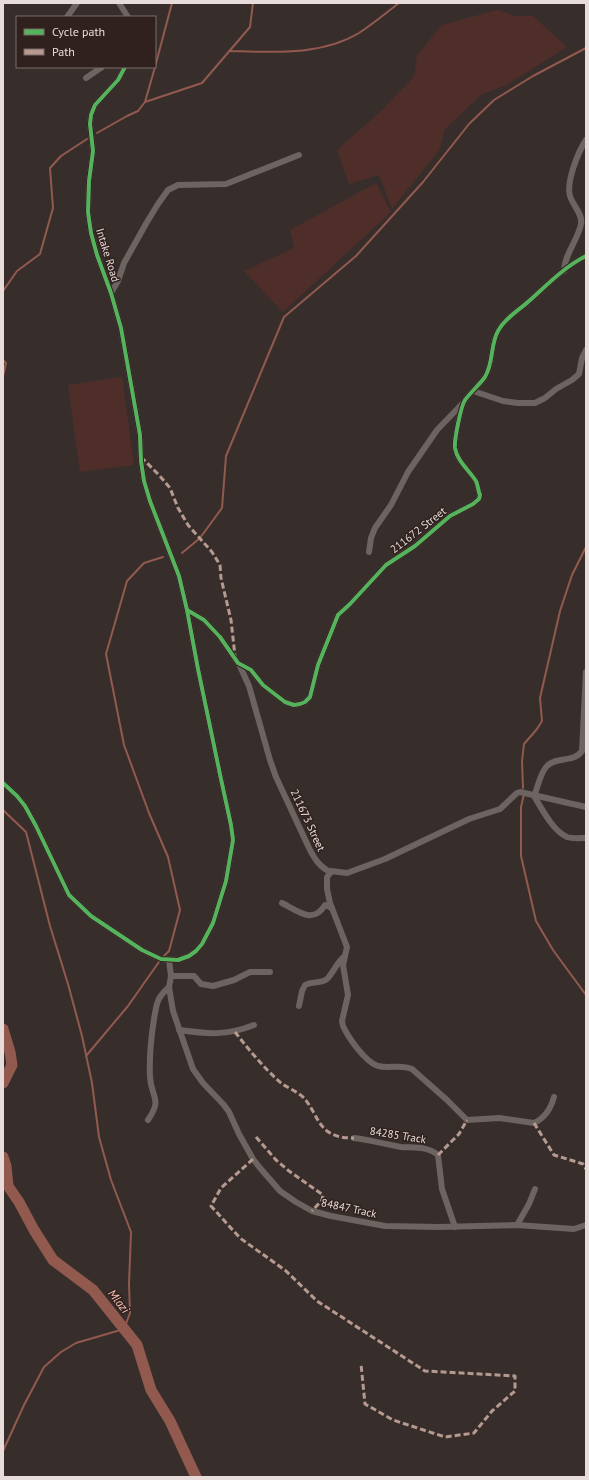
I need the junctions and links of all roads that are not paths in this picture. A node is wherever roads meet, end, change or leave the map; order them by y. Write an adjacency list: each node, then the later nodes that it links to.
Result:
1 (77, 3): 3 (street)
2 (119, 3): 4 (street)
3 (68, 16)
4 (127, 16)
5 (101, 68): 7 (street)
6 (124, 68): 12 (street, Intake Road)
7 (86, 78)
8 (586, 140): 11 (street)
9 (300, 155): 12 (street)
10 (586, 256): 11 (street, 211672 Street)
11 (564, 271): 14 (street, 211672 Street)
12 (111, 293): 17 (street, Intake Road)
13 (586, 350): 14 (street)
14 (473, 391): 15 (street, 211672 Street)
15 (464, 402): 16 (street); 18 (street, 211672 Street)
16 (369, 552)
17 (187, 610): 18 (street); 28 (street, Intake Road)
18 (237, 661): 24 (street, 211673 Street)
19 (586, 672): 21 (street)
20 (3, 783): 28 (street)
21 (534, 796): 22 (street); 23 (street); 24 (street)
22 (586, 807)
23 (586, 838)
24 (331, 872): 26 (street)
25 (282, 903): 26 (street)
26 (332, 908): 27 (street)
27 (345, 956): 32 (street); 35 (street)
28 (169, 960): 30 (street, 84847 Track)
29 (270, 972): 30 (street)
30 (171, 976): 31 (street, 84847 Track)
31 (169, 987): 34 (street, 84847 Track); 36 (street)
32 (299, 1006)
33 (254, 1025): 34 (street)
34 (179, 1030): 41 (street, 84847 Track)
35 (554, 1096)
36 (148, 1120)
37 (354, 1138): 41 (street, 84285 Track)
38 (535, 1188): 39 (street)
39 (517, 1225): 40 (street, 84847 Track); 41 (street, 84847 Track)
40 (586, 1226)
41 (455, 1227)

